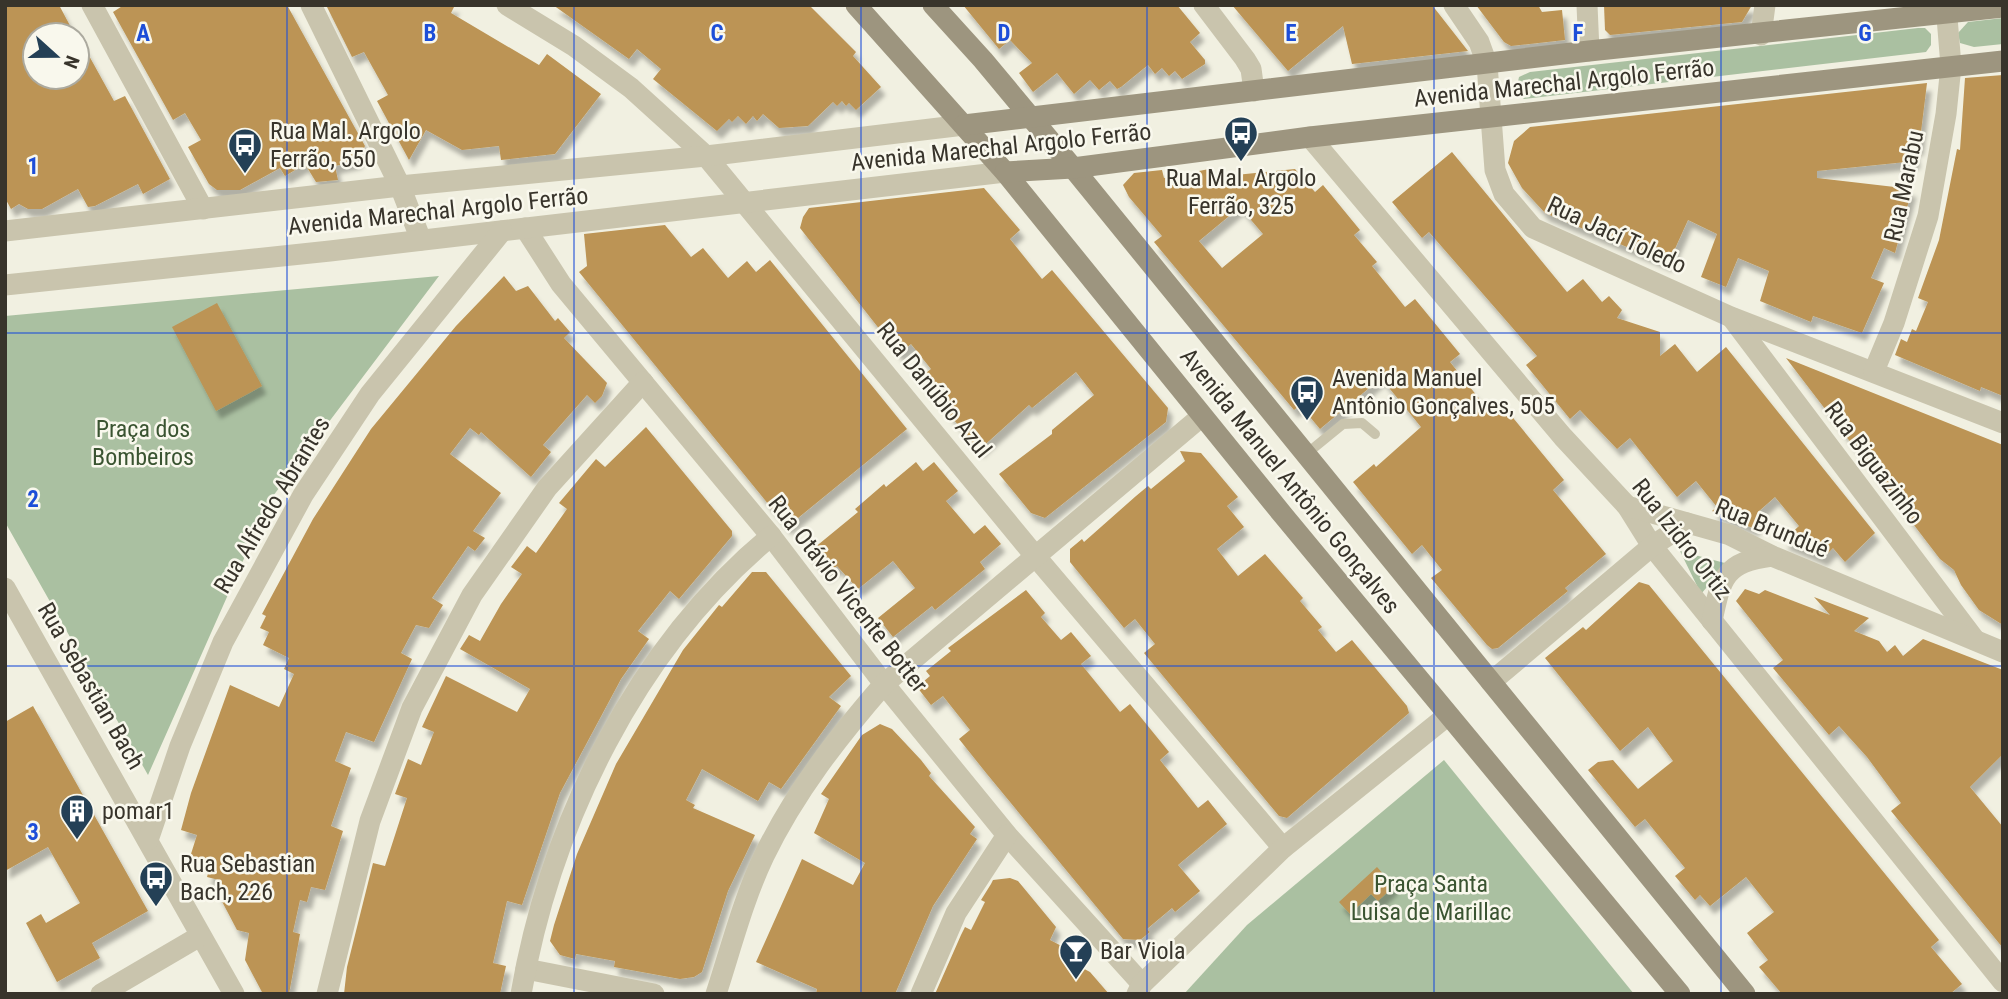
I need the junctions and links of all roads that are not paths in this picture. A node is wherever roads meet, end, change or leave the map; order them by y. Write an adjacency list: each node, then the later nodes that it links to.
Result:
1 (92, 5): 27 (street)
2 (311, 5): 25 (street)
3 (507, 5): 22 (street, Rua Danúbio Azul)
4 (856, 5): 20 (main road, Avenida Manuel Antônio Gonçalves)
5 (933, 5): 18 (main road, Avenida Manuel Antônio Gonçalves)
6 (1204, 5): 17 (street)
7 (1454, 5): 15 (street)
8 (1587, 5): 13 (street)
9 (1765, 5): 12 (street)
10 (2003, 7): 11 (main road, Avenida Marechal Argolo Ferrão)
11 (1946, 10): 12 (main road, Avenida Marechal Argolo Ferrão); 16 (street, Rua Marabu)
12 (1762, 35): 13 (main road, Avenida Marechal Argolo Ferrão)
13 (1589, 51): 15 (main road, Avenida Marechal Argolo Ferrão)
14 (2003, 61): 16 (main road, Avenida Marechal Argolo Ferrão)
15 (1487, 64): 17 (main road, Avenida Marechal Argolo Ferrão); 19 (street, Rua Jací Toledo)
16 (1951, 66): 19 (main road, Avenida Marechal Argolo Ferrão); 35 (street, Rua Marabu)
17 (1254, 91): 18 (main road, Avenida Marechal Argolo Ferrão)
18 (1030, 117): 20 (main road, Avenida Marechal Argolo Ferrão); 23 (main road, Avenida Manuel Antônio Gonçalves)
19 (1491, 118): 21 (main road, Avenida Marechal Argolo Ferrão); 33 (street, Rua Jací Toledo)
20 (964, 125): 22 (street, Avenida Marechal Argolo Ferrão); 24 (main road, Avenida Manuel Antônio Gonçalves)
21 (1310, 137): 23 (main road, Avenida Marechal Argolo Ferrão); 42 (street, Rua Izidro Ortiz)
22 (706, 156): 25 (street, Avenida Marechal Argolo Ferrão); 26 (street, Rua Danúbio Azul)
23 (1073, 168): 24 (main road, Avenida Marechal Argolo Ferrão); 41 (main road, Avenida Manuel Antônio Gonçalves)
24 (1004, 172): 26 (street, Avenida Marechal Argolo Ferrão); 38 (main road, Avenida Manuel Antônio Gonçalves)
25 (400, 186): 27 (street, Avenida Marechal Argolo Ferrão); 31 (street)
26 (747, 202): 29 (street, Avenida Marechal Argolo Ferrão); 46 (street, Rua Danúbio Azul)
27 (203, 208): 28 (street, Avenida Marechal Argolo Ferrão)
28 (8, 227)
29 (526, 228): 30 (street, Avenida Marechal Argolo Ferrão); 37 (street, Rua Otávio Vicente Botter)
30 (502, 231): 31 (street, Avenida Marechal Argolo Ferrão); 58 (street, Rua Alfredo Abrantes)
31 (421, 240): 32 (street, Avenida Marechal Argolo Ferrão)
32 (5, 285)
33 (1731, 317): 34 (street, Rua Jací Toledo); 36 (street, Rua Biguazinho)
34 (1801, 344): 35 (street, Rua Jací Toledo); 36 (street)
35 (1874, 371): 39 (street, Rua Jací Toledo)
36 (1777, 377): 48 (street, Rua Biguazinho)
37 (643, 382): 44 (street, Rua Otávio Vicente Botter); 66 (street)
38 (1202, 416): 46 (street); 56 (main road, Avenida Manuel Antônio Gonçalves)
39 (2003, 423)
40 (1375, 433): 41 (lane)
41 (1306, 454): 54 (main road, Avenida Manuel Antônio Gonçalves)
42 (1627, 506): 43 (street, Rua Brundué); 45 (street, Rua Izidro Ortiz)
43 (1688, 523): 45 (street); 47 (street, Rua Brundué)
44 (771, 536): 55 (street, Rua Otávio Vicente Botter); 61 (street)
45 (1652, 546): 51 (street, Rua Izidro Ortiz); 54 (street)
46 (1036, 556): 55 (street); 59 (street, Rua Danúbio Azul)
47 (1772, 556): 50 (street, Rua Brundué); 51 (street)
48 (1927, 577): 50 (street); 52 (street, Rua Biguazinho)
49 (5, 587): 58 (street, Rua Sebastian Bach)
50 (1894, 608): 52 (street, Rua Brundué)
51 (1712, 621): 62 (street, Rua Izidro Ortiz)
52 (1975, 640): 53 (street, Rua Brundué)
53 (2003, 652)
54 (1491, 682): 72 (main road, Avenida Manuel Antônio Gonçalves)
55 (884, 684): 57 (street, Rua Otávio Vicente Botter); 69 (street)
56 (1447, 716): 59 (street); 71 (main road, Avenida Manuel Antônio Gonçalves)
57 (1007, 835): 63 (street, Rua Otávio Vicente Botter); 70 (street)
58 (148, 840): 60 (street, Rua Sebastian Bach)
59 (1283, 848): 63 (street)
60 (200, 936): 64 (street); 65 (street, Rua Sebastian Bach)
61 (526, 969): 67 (street); 68 (street)
62 (2003, 982)
63 (1140, 989)
64 (101, 994)
65 (234, 994)
66 (327, 994)
67 (522, 994)
68 (654, 994)
69 (716, 994)
70 (921, 994)
71 (1679, 994)
72 (1745, 994)

